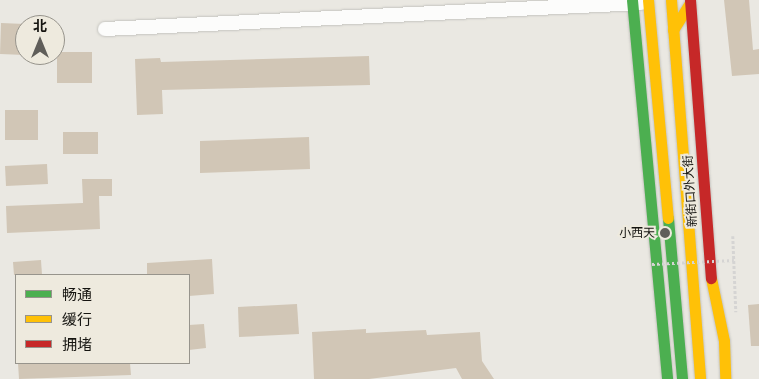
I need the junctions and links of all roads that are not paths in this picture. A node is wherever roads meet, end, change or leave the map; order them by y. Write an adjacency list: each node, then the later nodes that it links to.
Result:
1 (671, 0): 6 (main road, 新街口外大街)
2 (648, 1): 3 (street); 8 (main road, 新街口外大街)
3 (632, 2): 5 (street); 7 (main road)
4 (690, 2): 6 (main road); 10 (main road, 新街口外大街)
5 (105, 29)
6 (673, 30): 9 (main road, 新街口外大街)
7 (667, 379)
8 (682, 379)
9 (700, 379)
10 (725, 379)

